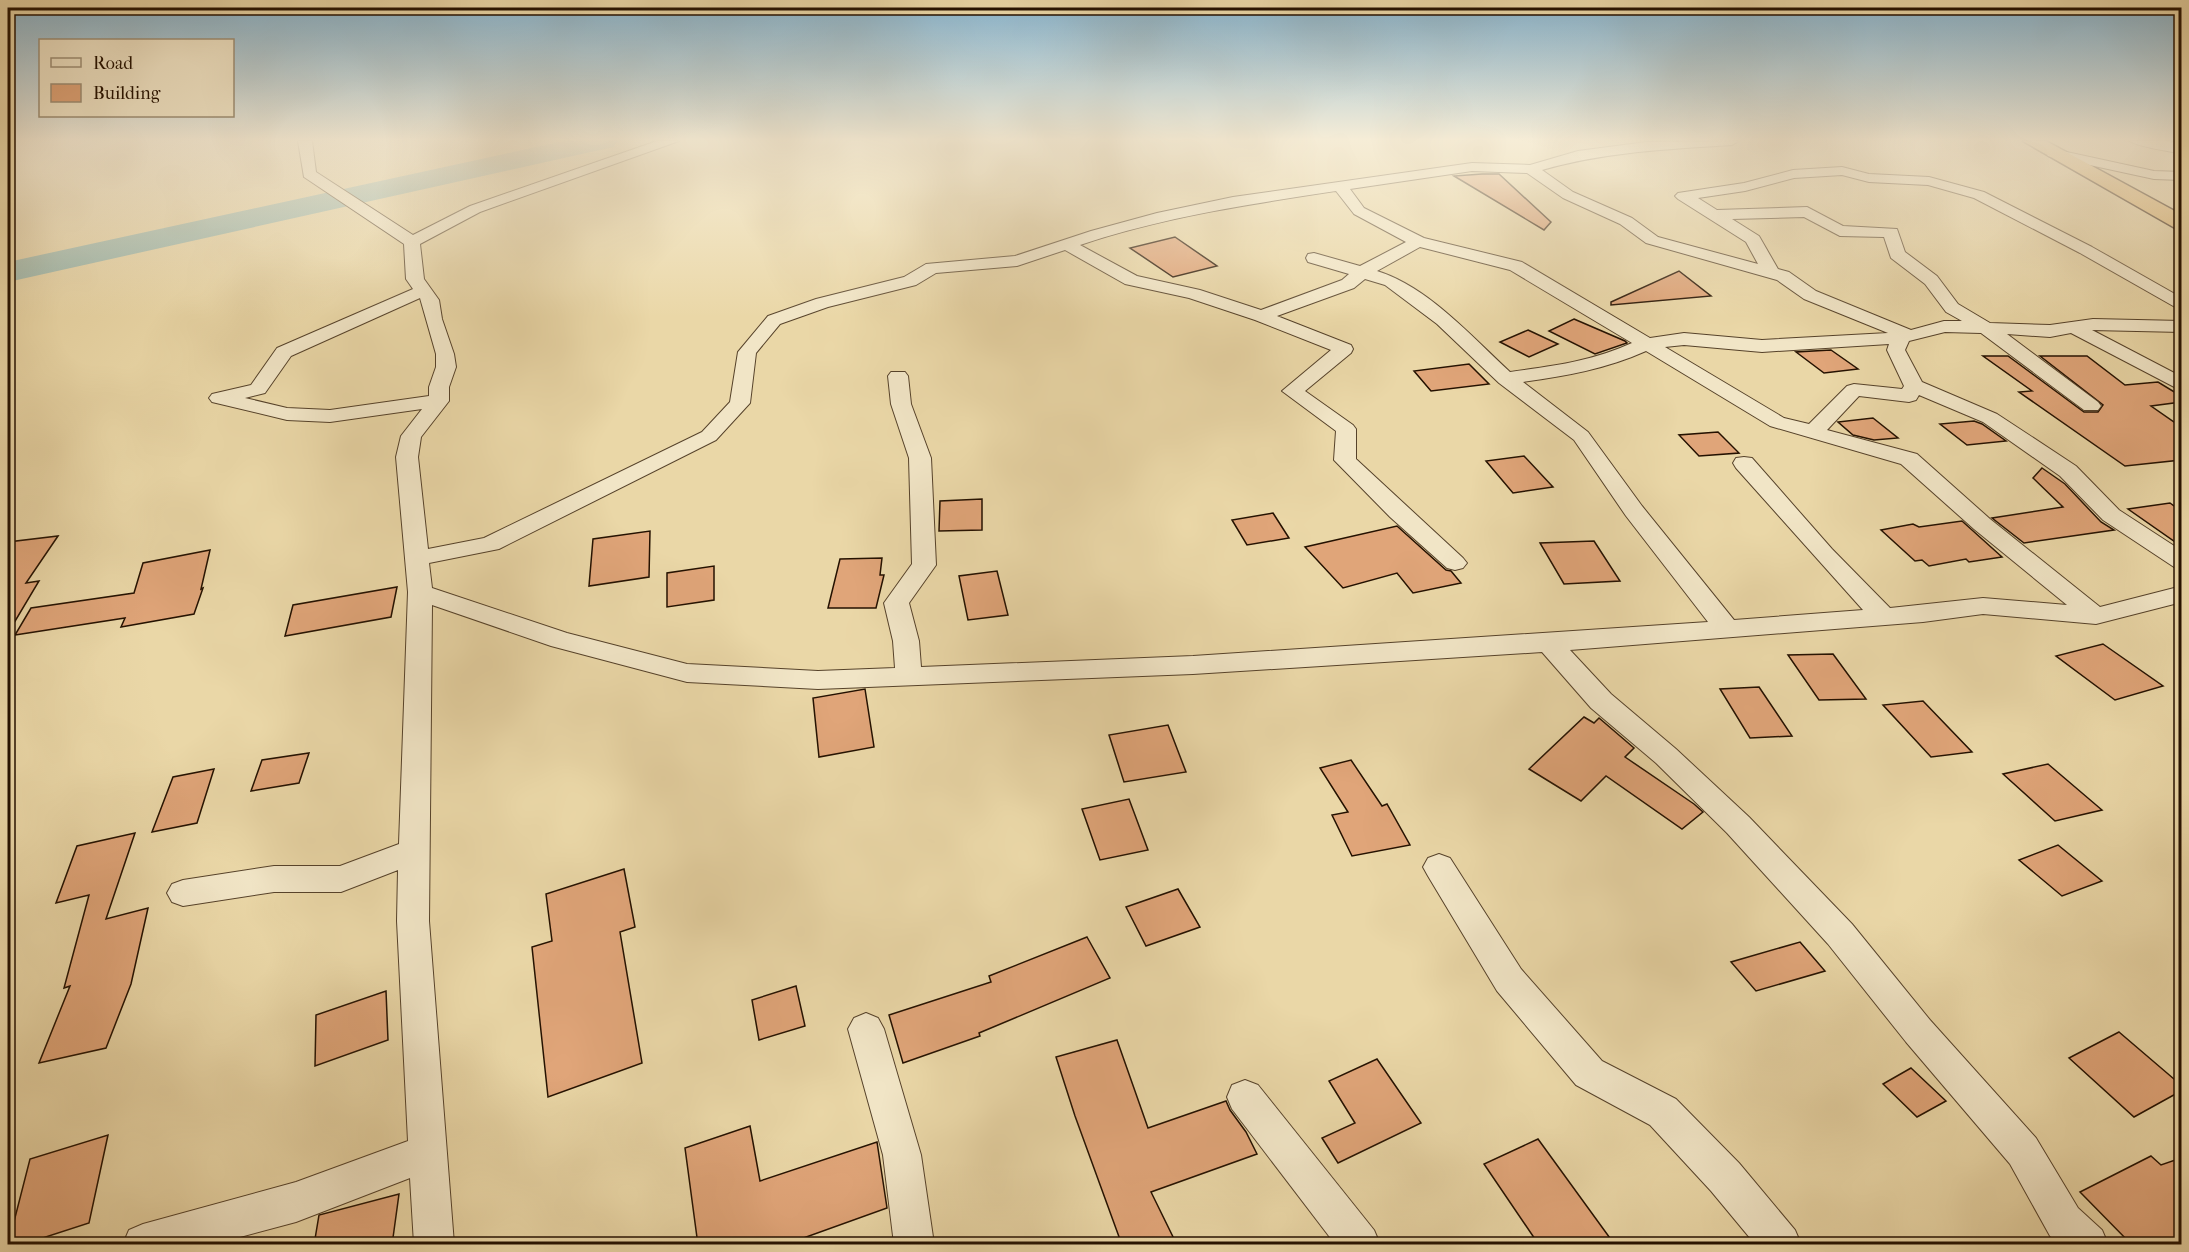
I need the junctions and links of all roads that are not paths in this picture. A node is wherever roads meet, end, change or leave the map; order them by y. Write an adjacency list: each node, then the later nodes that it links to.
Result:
1 (348, 199): 11 (street)
2 (503, 199): 11 (street)
3 (1250, 199): 13 (street)
4 (1350, 199): 12 (street)
5 (1578, 199): 15 (street)
6 (1689, 199): 9 (street)
7 (1987, 199): 18 (street)
8 (2137, 199): 10 (highway)
9 (1712, 215): 15 (street); 22 (street)
10 (2181, 224)
11 (412, 242): 17 (street)
12 (1418, 242): 16 (street); 24 (street)
13 (1066, 244): 19 (street); 33 (street)
14 (1314, 258): 16 (street)
15 (1771, 272): 23 (street)
16 (1362, 273): 19 (street); 26 (street)
17 (423, 291): 29 (street); 29 (street)
18 (2181, 306)
19 (1262, 316): 34 (street)
20 (2073, 327): 21 (street); 22 (street); 27 (street)
21 (2181, 327)
22 (1986, 328): 23 (street); 30 (street)
23 (1901, 338): 24 (street); 28 (street)
24 (1647, 344): 26 (street); 31 (street)
25 (898, 376): 42 (street)
26 (1506, 380): 40 (street)
27 (2181, 384)
28 (1914, 386): 31 (street); 35 (street)
29 (438, 401): 33 (street)
30 (2091, 406)
31 (1813, 432): 38 (street)
32 (1744, 463): 39 (street)
33 (416, 558): 36 (street)
34 (1455, 562)
35 (2181, 562)
36 (420, 592): 42 (street); 43 (street)
37 (2181, 594): 38 (street)
38 (2096, 616): 39 (street)
39 (1884, 617): 40 (street)
40 (1727, 629): 41 (street)
41 (1549, 643): 42 (street); 54 (street)
42 (909, 676)
43 (414, 851): 45 (street); 48 (street)
44 (1439, 867): 53 (street)
45 (183, 893)
46 (866, 1029): 51 (street)
47 (1245, 1097): 52 (street)
48 (428, 1152): 49 (street); 50 (street)
49 (143, 1245)
50 (434, 1245)
51 (914, 1245)
52 (1360, 1245)
53 (1781, 1245)
54 (2088, 1245)

